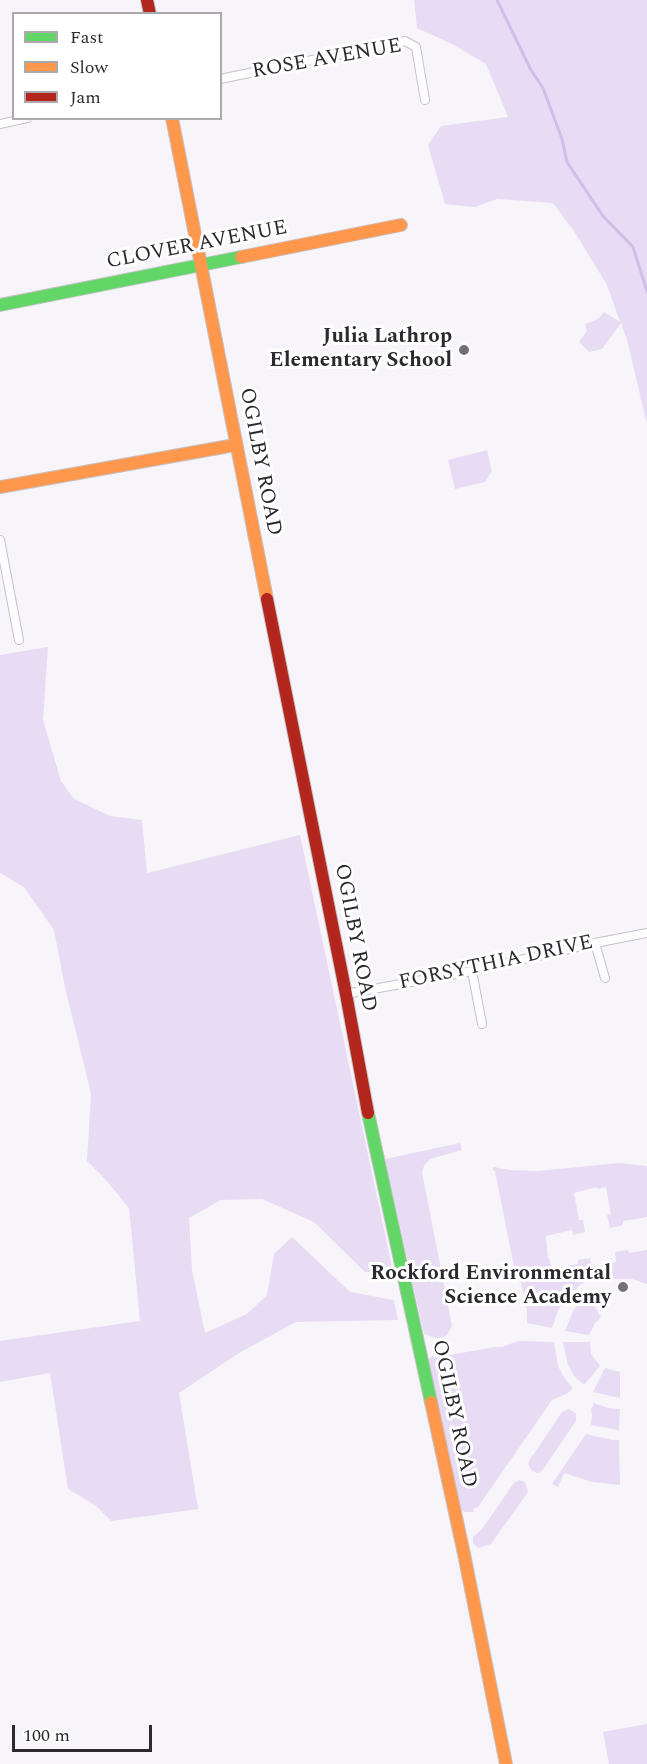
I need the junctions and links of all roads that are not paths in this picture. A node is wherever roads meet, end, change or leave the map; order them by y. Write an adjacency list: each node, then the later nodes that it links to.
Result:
1 (222, 79): 2 (street, ROSE AVENUE)
2 (425, 100)
3 (18, 120): 5 (street)
4 (172, 120): 7 (street, OGILBY ROAD)
5 (0, 124)
6 (401, 225): 7 (street, CLOVER AVENUE)
7 (200, 266): 8 (street, CLOVER AVENUE); 9 (street, OGILBY ROAD)
8 (0, 305)
9 (235, 445): 10 (street); 17 (street, OGILBY ROAD)
10 (0, 487)
11 (0, 540): 12 (street)
12 (19, 640)
13 (647, 933): 14 (street, FORSYTHIA DRIVE)
14 (595, 943): 15 (street, FORSYTHIA DRIVE); 16 (street)
15 (472, 971): 17 (street, FORSYTHIA DRIVE); 18 (street)
16 (605, 978)
17 (346, 994): 19 (street, OGILBY ROAD)
18 (482, 1024)
19 (506, 1764)

